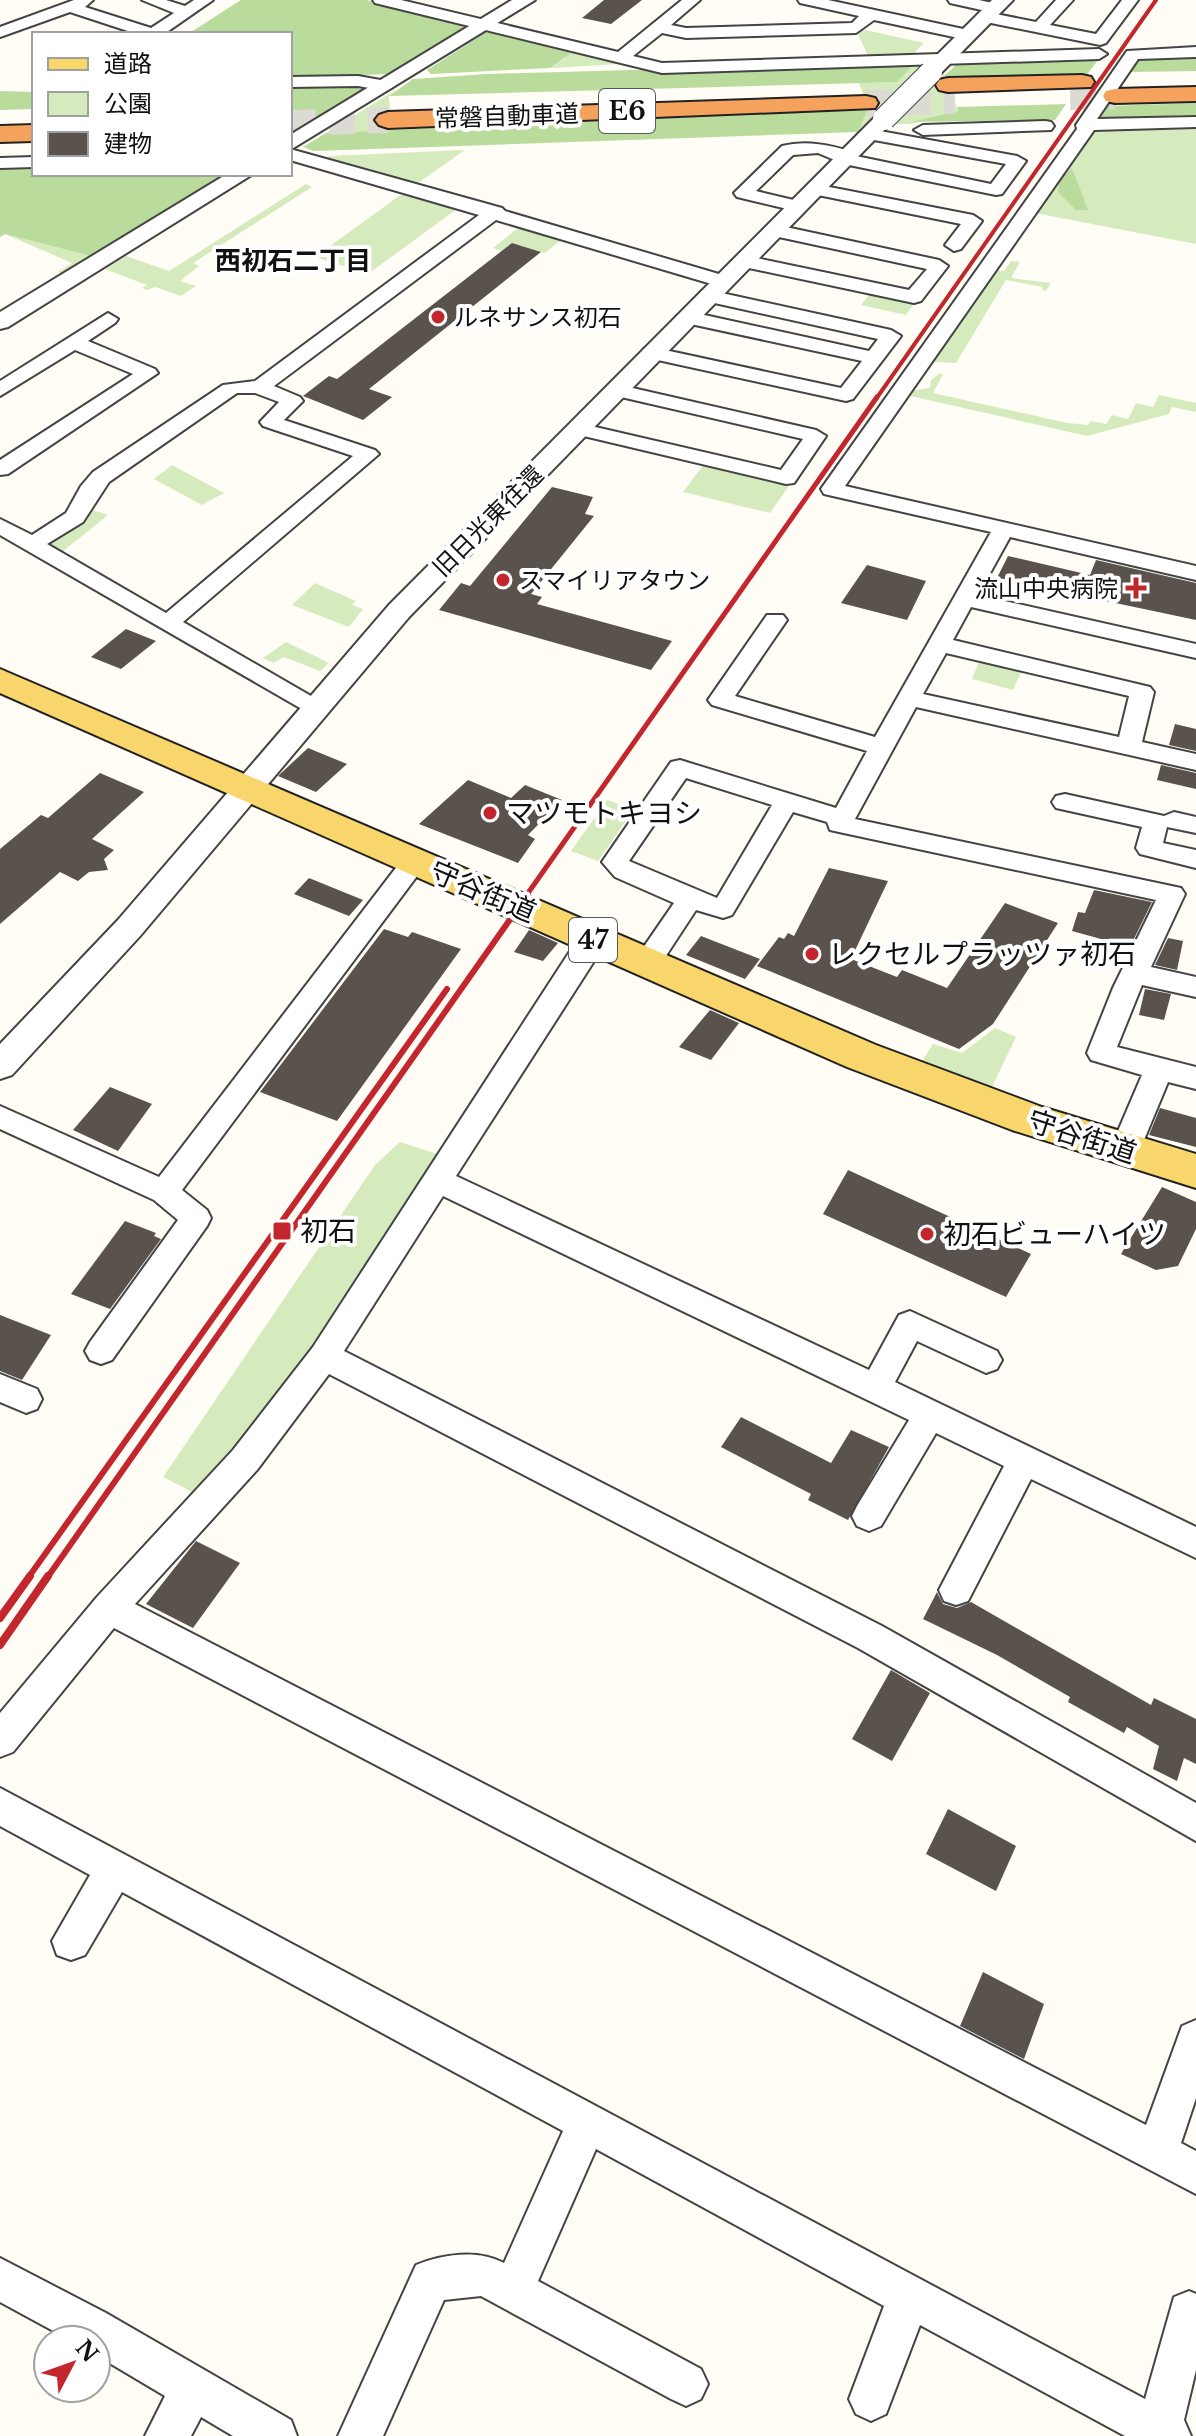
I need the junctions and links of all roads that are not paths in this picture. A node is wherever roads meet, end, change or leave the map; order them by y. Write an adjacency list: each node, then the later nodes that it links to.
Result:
1 (88, 0): 11 (street)
2 (150, 0): 13 (street)
3 (205, 0): 13 (street)
4 (381, 0): 15 (street)
5 (522, 0): 15 (street)
6 (692, 0): 16 (street)
7 (806, 0): 14 (street)
8 (956, 0): 12 (street)
9 (1065, 0): 17 (street)
10 (1130, 0): 17 (street)
11 (70, 7): 18 (street); 19 (street)
12 (995, 8): 17 (street); 21 (street, 旧日光東往還)
13 (187, 12): 20 (street)
14 (871, 14): 16 (street); 21 (street)
15 (483, 25): 24 (street); 30 (street)
16 (659, 27): 24 (street)
17 (1039, 28)
18 (0, 32)
19 (147, 32)
20 (156, 32)
21 (968, 35): 25 (street, 旧日光東往還)
22 (1196, 52): 35 (street)
23 (1099, 54): 25 (street)
24 (621, 58): 25 (street)
25 (945, 79): 28 (highway); 31 (street, 旧日光東往還, bridge)
26 (1196, 79): 29 (highway)
27 (292, 82): 30 (street)
28 (1076, 90)
29 (1196, 94)
30 (387, 103): 31 (highway, 常磐自動車道 / E6); 39 (street)
31 (877, 117): 36 (street); 41 (street, 旧日光東往還); 41 (street)
32 (32, 118): 33 (highway)
33 (0, 119)
34 (1196, 122): 35 (street)
35 (1085, 125): 65 (street)
36 (1045, 126)
37 (32, 133): 38 (highway)
38 (0, 134)
39 (292, 143)
40 (292, 155): 46 (street)
41 (846, 157): 45 (street, 旧日光東往還); 45 (street)
42 (32, 162): 43 (street)
43 (0, 163)
44 (239, 176): 53 (street)
45 (805, 198): 47 (street, 旧日光東往還); 48 (street)
46 (496, 212): 50 (street); 59 (street)
47 (772, 230): 49 (street, 旧日光東往還); 49 (street)
48 (954, 245)
49 (742, 261): 50 (street, 旧日光東往還)
50 (715, 288): 51 (street, 旧日光東往還); 56 (street)
51 (686, 317): 55 (street, 旧日光東往還); 56 (street)
52 (108, 319): 54 (street)
53 (0, 322)
54 (74, 342): 57 (street); 60 (street)
55 (651, 353): 56 (street); 61 (street, 旧日光東往還)
56 (875, 358)
57 (148, 373): 58 (street); 63 (street)
58 (173, 383)
59 (262, 385): 66 (street); 70 (street)
60 (0, 390)
61 (615, 390): 62 (street, 旧日光東往還); 62 (street)
62 (578, 429): 75 (street, 旧日光東往還)
63 (0, 469)
64 (0, 526): 66 (street)
65 (1004, 528): 67 (street); 68 (street)
66 (31, 545): 70 (street)
67 (1196, 573)
68 (964, 599): 71 (street); 72 (street)
69 (775, 620): 76 (street)
70 (167, 624): 75 (street)
71 (938, 644): 74 (street); 77 (street)
72 (1196, 651)
73 (0, 680): 79 (main road, 守谷街道 / 47)
74 (908, 698): 76 (street); 77 (street)
75 (314, 708): 79 (street, 旧日光東往還)
76 (881, 747): 82 (street)
77 (1129, 747): 78 (street)
78 (1196, 762)
79 (247, 789): 84 (main road, 守谷街道 / 47); 90 (street, 旧日光東往還)
80 (1065, 802): 83 (street)
81 (786, 803): 82 (street); 85 (street); 85 (street)
82 (841, 818): 88 (street)
83 (1196, 859)
84 (414, 862): 86 (main road, 守谷街道 / 47); 97 (street)
85 (690, 899): 87 (street)
86 (594, 941): 87 (main road, 守谷街道 / 47); 96 (street)
87 (646, 964): 94 (main road, 守谷街道 / 47)
88 (1134, 973): 89 (street); 91 (street)
89 (1196, 987)
90 (0, 1066)
91 (1159, 1069): 92 (street); 94 (street)
92 (1196, 1078)
93 (0, 1117): 97 (street)
94 (1124, 1152): 95 (main road, 守谷街道 / 47)
95 (1196, 1171)
96 (437, 1180): 99 (street); 101 (street)
97 (164, 1192): 98 (street)
98 (101, 1351)
99 (324, 1356): 107 (street); 110 (street)
100 (986, 1360): 101 (street)
101 (875, 1388): 102 (street)
102 (930, 1414): 103 (street); 104 (street)
103 (1024, 1460): 105 (street); 106 (street)
104 (869, 1516)
105 (1196, 1543)
106 (956, 1590)
107 (109, 1608): 108 (street); 115 (street)
108 (0, 1740)
109 (0, 1806): 111 (street)
110 (1196, 1823)
111 (115, 1869): 112 (street); 114 (street)
112 (71, 1941)
113 (1196, 2040): 115 (street)
114 (587, 2123): 118 (street); 119 (street)
115 (1157, 2153): 116 (street)
116 (1196, 2173)
117 (0, 2279): 122 (street)
118 (513, 2290): 121 (street); 127 (street)
119 (909, 2296): 123 (street); 124 (street)
120 (1189, 2312): 124 (street)
121 (686, 2384)
122 (193, 2388): 125 (street); 126 (street)
123 (871, 2399)
124 (1164, 2433)
125 (167, 2436)
126 (275, 2436)
127 (360, 2436)

